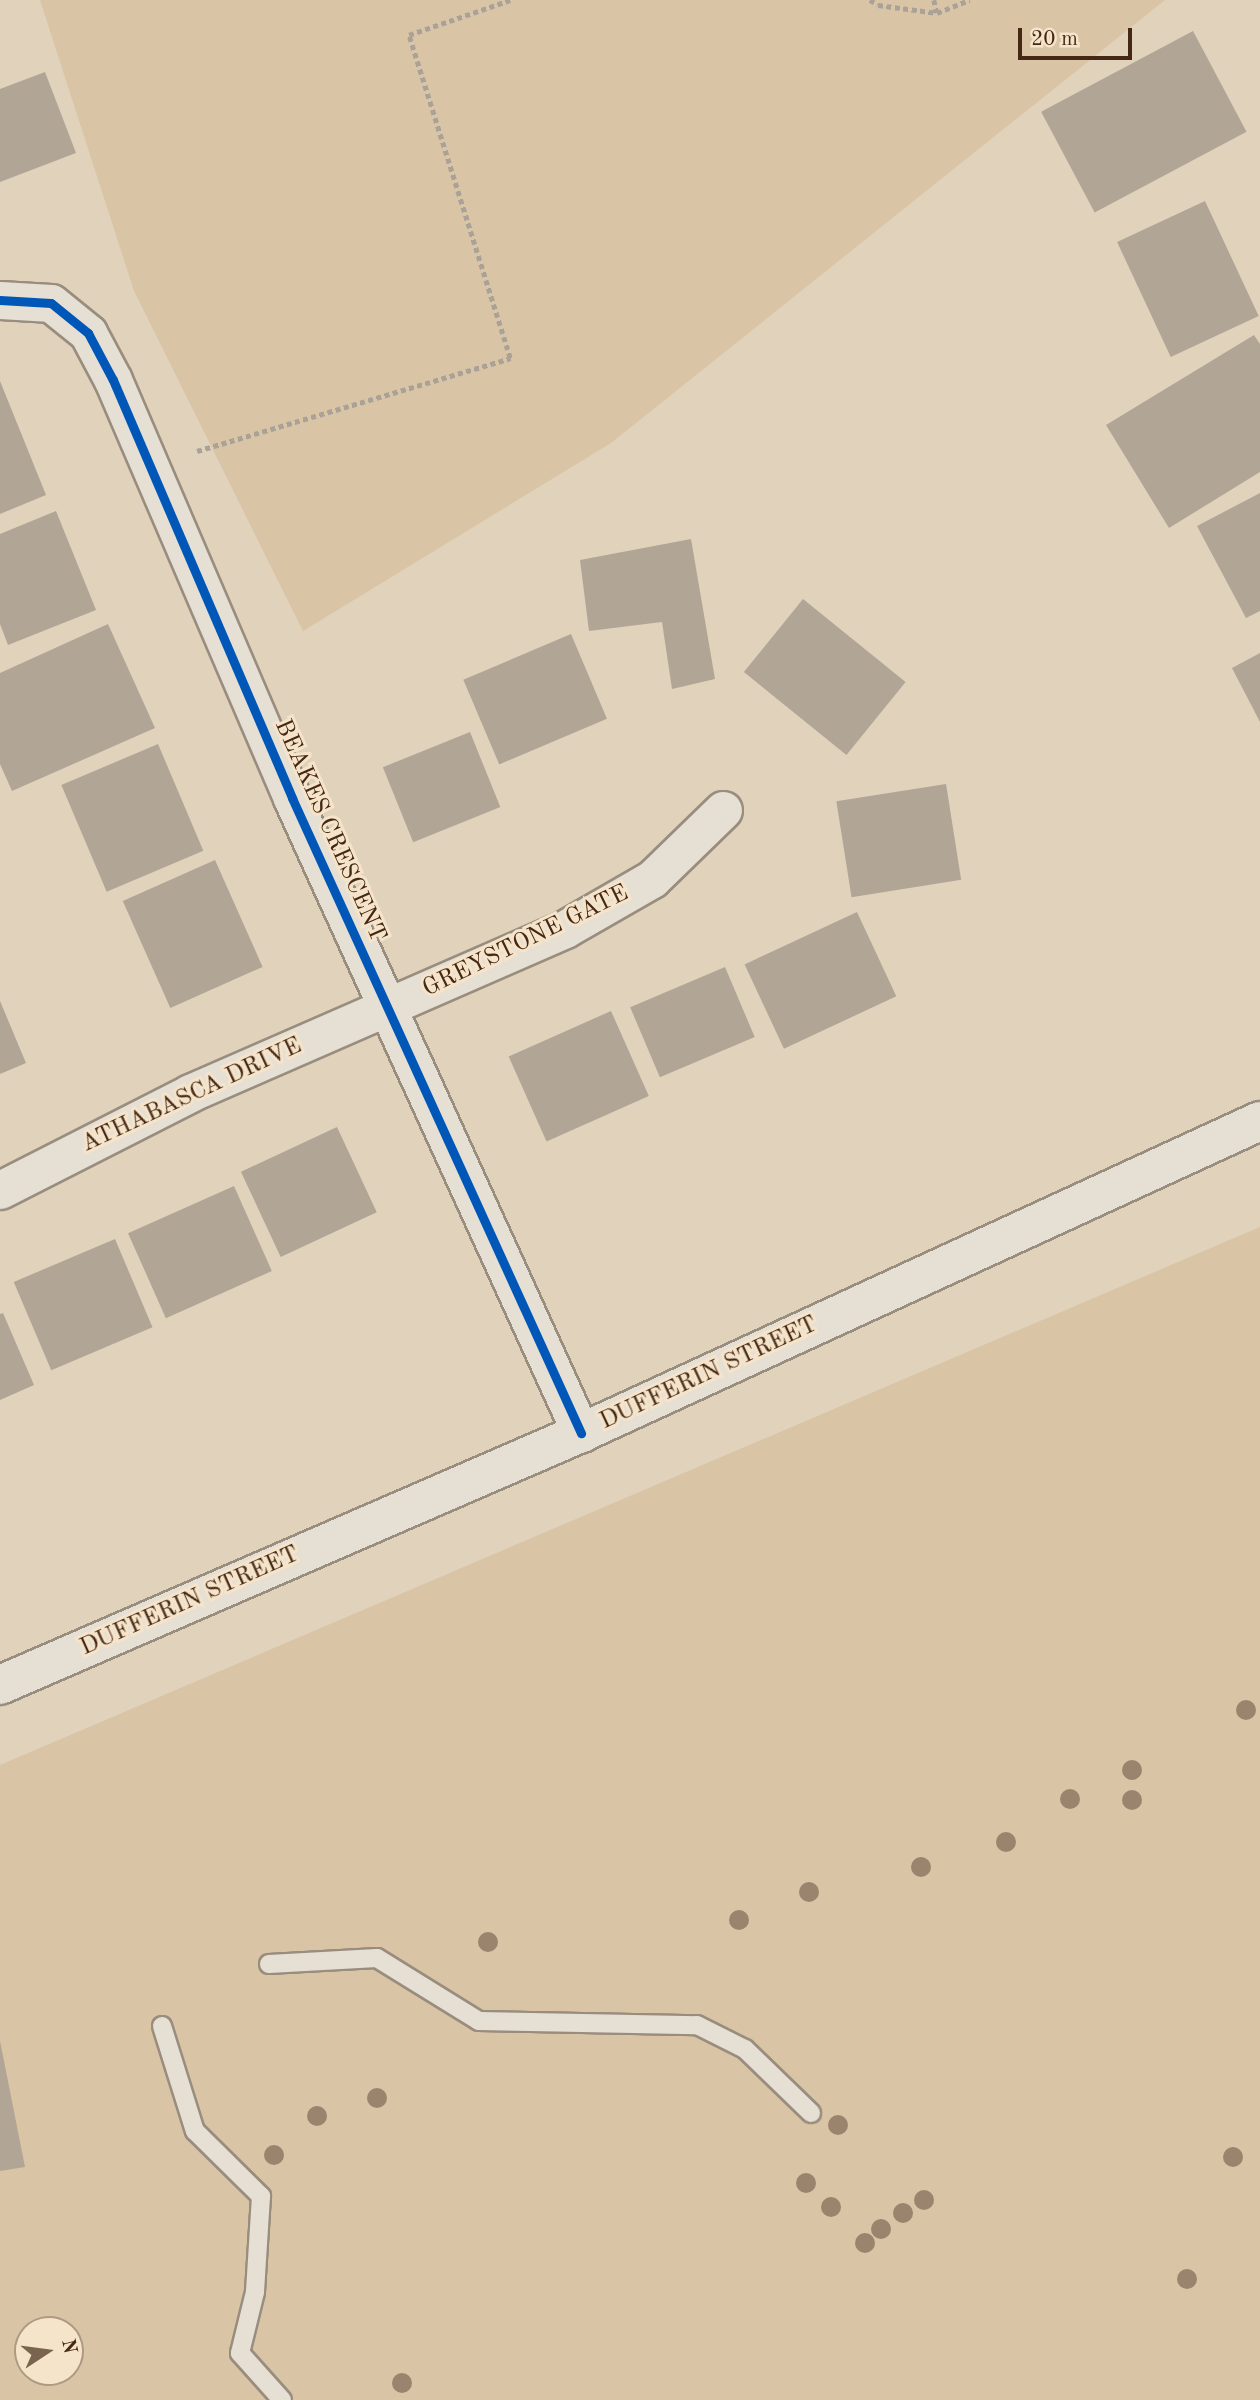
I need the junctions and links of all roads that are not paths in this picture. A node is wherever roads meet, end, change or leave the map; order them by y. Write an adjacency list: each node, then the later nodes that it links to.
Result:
1 (0, 300): 3 (street, BEAKES CRESCENT)
2 (723, 810): 3 (street, GREYSTONE GATE)
3 (387, 1010): 5 (street, ATHABASCA DRIVE); 6 (street, BEAKES CRESCENT)
4 (1260, 1121): 6 (main road, DUFFERIN STREET)
5 (0, 1190)
6 (581, 1433): 7 (main road, DUFFERIN STREET)
7 (0, 1685)
8 (269, 1964): 10 (lane)
9 (162, 2026): 11 (lane)
10 (811, 2113)
11 (282, 2400)

